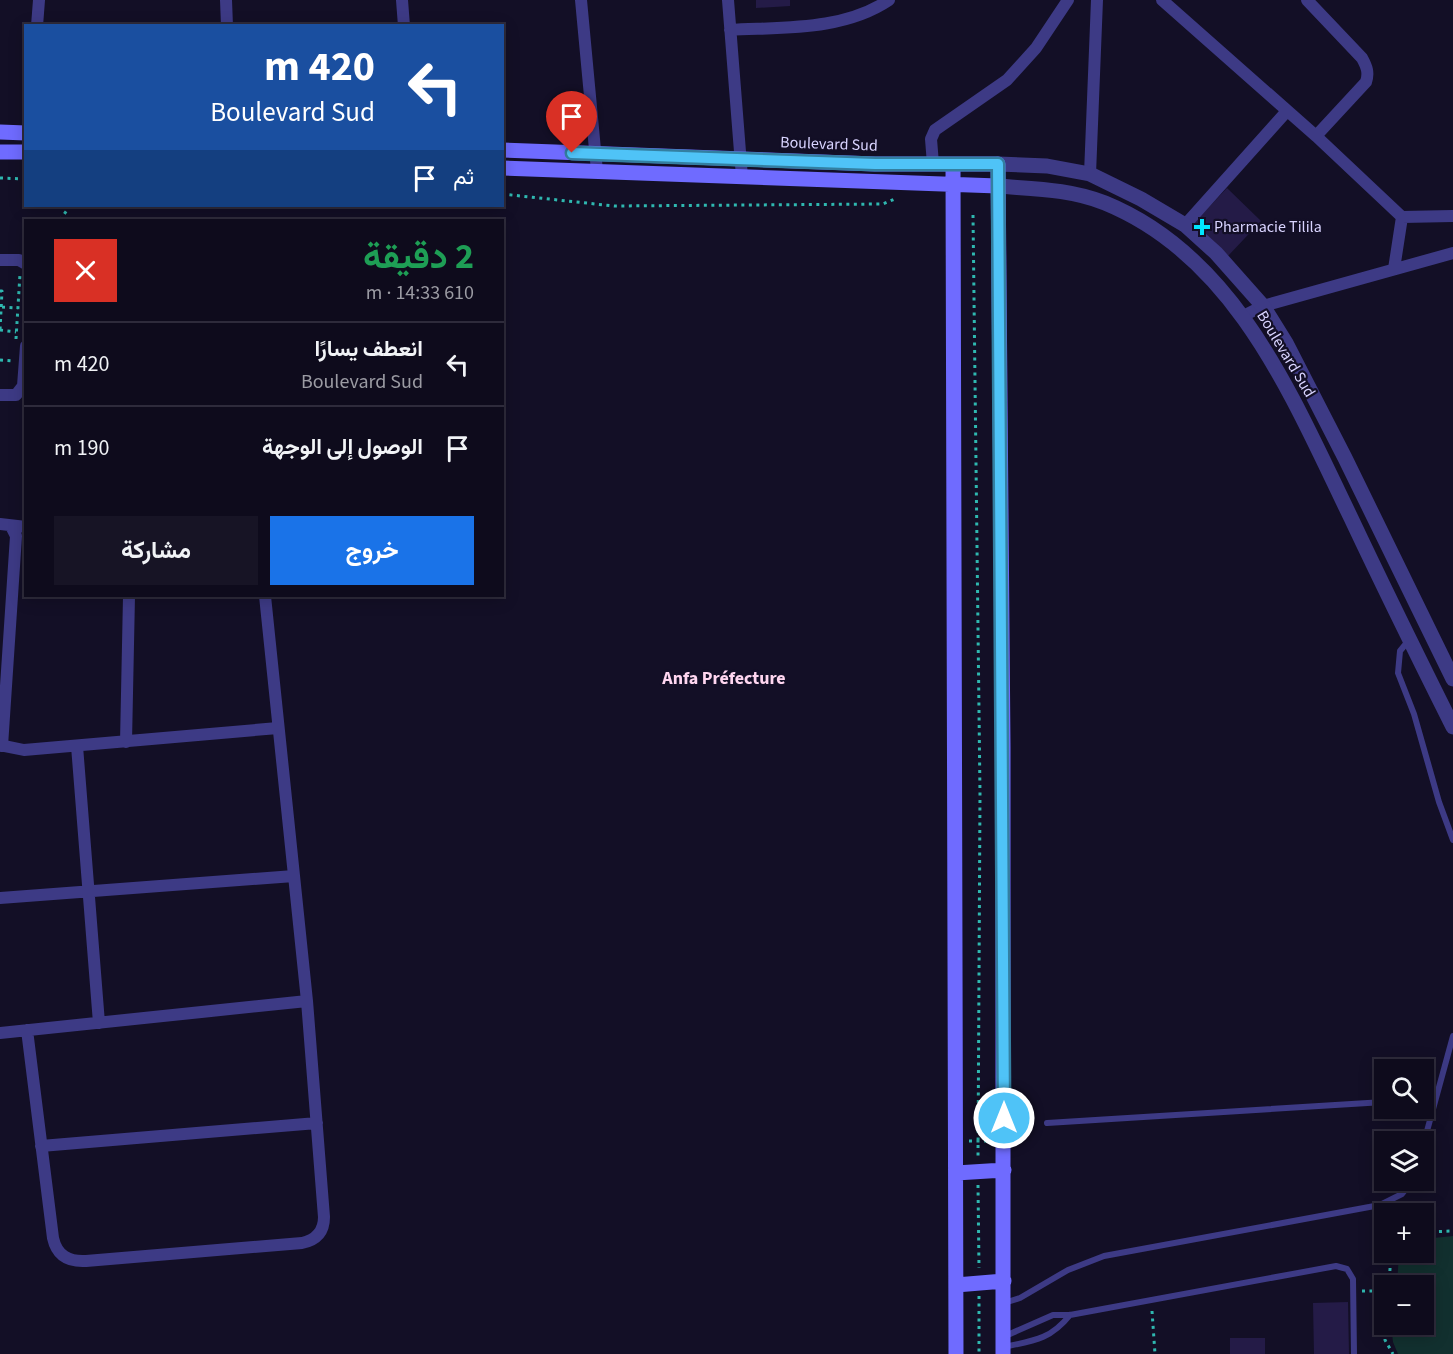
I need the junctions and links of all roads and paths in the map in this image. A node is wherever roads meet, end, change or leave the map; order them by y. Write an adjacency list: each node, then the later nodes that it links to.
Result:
1 (39, 0): 11 (street)
2 (226, 0): 12 (street)
3 (402, 0): 13 (street)
4 (581, 0): 22 (street)
5 (728, 0): 14 (street)
6 (889, 0): 14 (street)
7 (1068, 0): 24 (street)
8 (1097, 0): 29 (street)
9 (1162, 0): 15 (street)
10 (1307, 0): 18 (street)
11 (37, 24)
12 (227, 24)
13 (404, 24)
14 (730, 30): 23 (street)
15 (1287, 111): 18 (street); 40 (street)
16 (0, 132): 17 (main road)
17 (24, 133)
18 (1316, 136): 39 (street)
19 (504, 150): 22 (main road, Boulevard Sud)
20 (0, 152): 21 (main road)
21 (24, 152)
22 (596, 154): 23 (main road, Boulevard Sud); 28 (street)
23 (742, 159): 24 (main road, Boulevard Sud); 30 (street)
24 (933, 164): 25 (main road, Boulevard Sud)
25 (953, 164): 26 (main road, Boulevard Sud); 33 (main road)
26 (998, 164): 29 (street, Boulevard Sud); 34 (main road)
27 (504, 168): 28 (main road, Boulevard Sud)
28 (597, 171): 30 (main road, Boulevard Sud)
29 (1090, 174): 40 (street, Boulevard Sud)
30 (742, 177): 33 (main road, Boulevard Sud)
31 (0, 178): 32 (path)
32 (24, 179)
33 (952, 184): 34 (main road, Boulevard Sud); 81 (main road)
34 (998, 186): 49 (street, Boulevard Sud); 83 (main road)
35 (504, 194): 36 (path)
36 (903, 195)
37 (973, 215): 82 (path)
38 (1453, 216): 39 (street)
39 (1402, 217): 44 (street)
40 (1185, 225): 46 (street, Boulevard Sud)
41 (1453, 253): 44 (street)
42 (0, 260): 43 (street)
43 (24, 263)
44 (1394, 269): 46 (street)
45 (0, 291): 47 (path)
46 (1263, 306): 49 (street); 61 (street, Boulevard Sud)
47 (1, 307): 48 (path); 50 (path)
48 (18, 308)
49 (1243, 316): 60 (street, Boulevard Sud)
50 (0, 330): 51 (path)
51 (16, 332)
52 (0, 360): 53 (path)
53 (15, 361)
54 (23, 390): 55 (street)
55 (0, 395)
56 (6, 525): 57 (street); 65 (street)
57 (24, 527)
58 (129, 597): 64 (street)
59 (265, 597): 63 (street)
60 (1410, 640): 62 (street, Boulevard Sud); 67 (lane)
61 (1453, 680)
62 (1453, 727)
63 (278, 728): 64 (street); 68 (street)
64 (126, 742): 66 (street)
65 (1, 746): 66 (street)
66 (77, 746): 69 (street)
67 (1453, 840)
68 (294, 876): 69 (street); 71 (street)
69 (89, 891): 70 (street); 72 (street)
70 (0, 898)
71 (307, 1001): 72 (street); 78 (street)
72 (99, 1023): 73 (street)
73 (27, 1030): 74 (street); 84 (street)
74 (0, 1033)
75 (1453, 1036): 76 (lane)
76 (1435, 1099): 80 (lane)
77 (1374, 1103): 79 (lane)
78 (317, 1123): 84 (street); 84 (street)
79 (1047, 1124)
80 (1427, 1131)
81 (956, 1141): 82 (path); 87 (main road)
82 (978, 1141): 83 (path); 86 (path)
83 (1004, 1141): 85 (main road)
84 (41, 1146)
85 (1004, 1170): 86 (main road); 91 (main road)
86 (978, 1172): 87 (main road); 92 (path)
87 (956, 1173): 93 (main road)
88 (1404, 1191): 97 (lane)
89 (1453, 1231): 90 (path)
90 (1434, 1232)
91 (1004, 1281): 92 (main road); 97 (main road)
92 (979, 1283): 93 (main road); 102 (path)
93 (956, 1285): 101 (main road)
94 (1374, 1291): 95 (path)
95 (1354, 1292): 96 (lane); 104 (lane)
96 (1151, 1300): 98 (lane); 103 (path)
97 (1004, 1303): 100 (main road)
98 (1071, 1315): 100 (lane); 100 (lane)
99 (1385, 1335): 105 (path)
100 (1003, 1346)
101 (956, 1354)
102 (979, 1354)
103 (1155, 1354)
104 (1354, 1354)
105 (1393, 1354)

